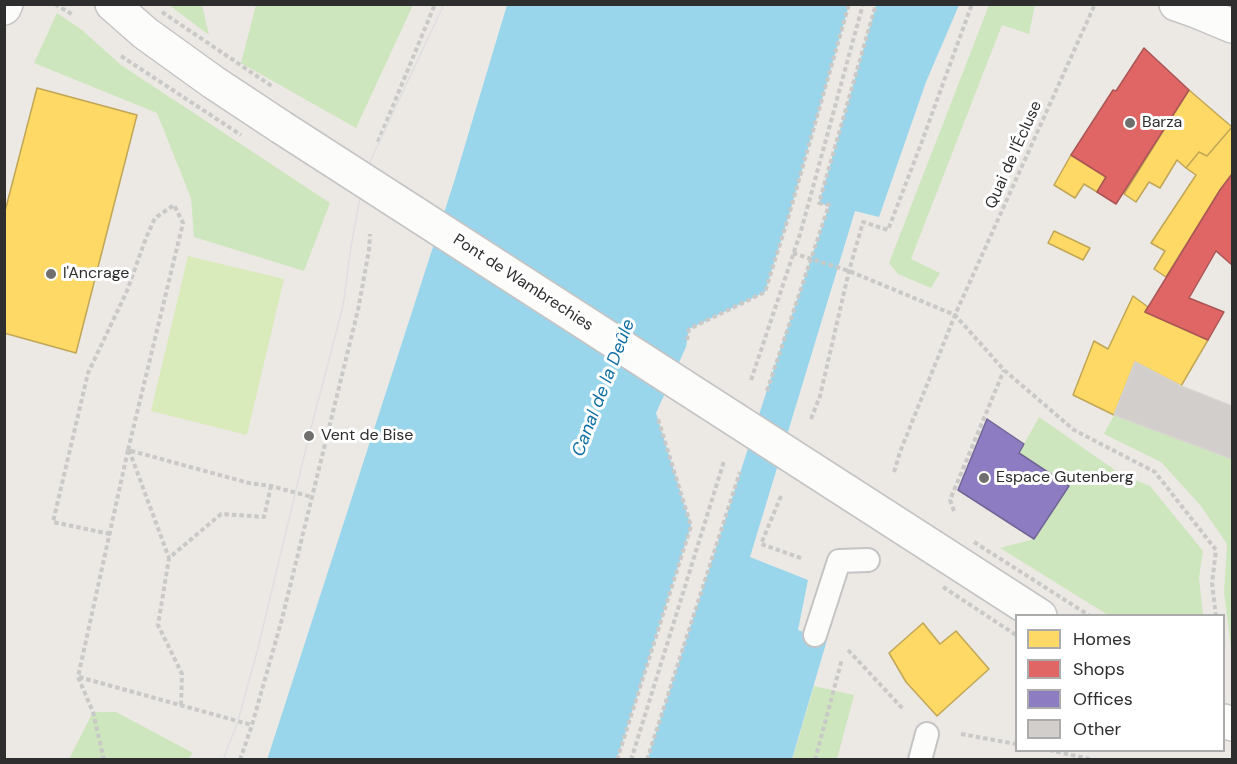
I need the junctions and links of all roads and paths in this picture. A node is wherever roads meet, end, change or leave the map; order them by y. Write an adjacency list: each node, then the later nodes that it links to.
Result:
1 (112, 4): 24 (street, Pont de Wambrechies, bridge)
2 (435, 4): 8 (path)
3 (876, 4): 11 (path)
4 (972, 4): 12 (path)
5 (1095, 4): 13 (path, Quai de l'Écluse)
6 (1176, 4): 7 (street)
7 (1233, 26)
8 (377, 145)
9 (371, 227): 19 (path)
10 (793, 253): 11 (path)
11 (811, 259): 12 (path); 15 (path)
12 (848, 271): 13 (path)
13 (955, 315): 14 (path)
14 (1004, 370): 20 (path); 25 (path)
15 (765, 396)
16 (128, 450): 18 (path); 21 (path); 21 (path); 22 (path)
17 (743, 464): 35 (path)
18 (271, 486): 19 (path); 22 (path)
19 (312, 497): 30 (path)
20 (950, 500)
21 (110, 534): 28 (path)
22 (169, 558): 29 (path)
23 (868, 560): 26 (lane)
24 (1037, 614)
25 (1216, 614)
26 (815, 635)
27 (845, 648): 36 (path)
28 (78, 677): 29 (path); 33 (path)
29 (181, 705): 30 (path)
30 (252, 725): 34 (path)
31 (927, 734): 37 (lane)
32 (1059, 752): 38 (path)
33 (104, 759)
34 (240, 759)
35 (647, 759)
36 (815, 759)
37 (920, 759)
38 (1094, 759)

